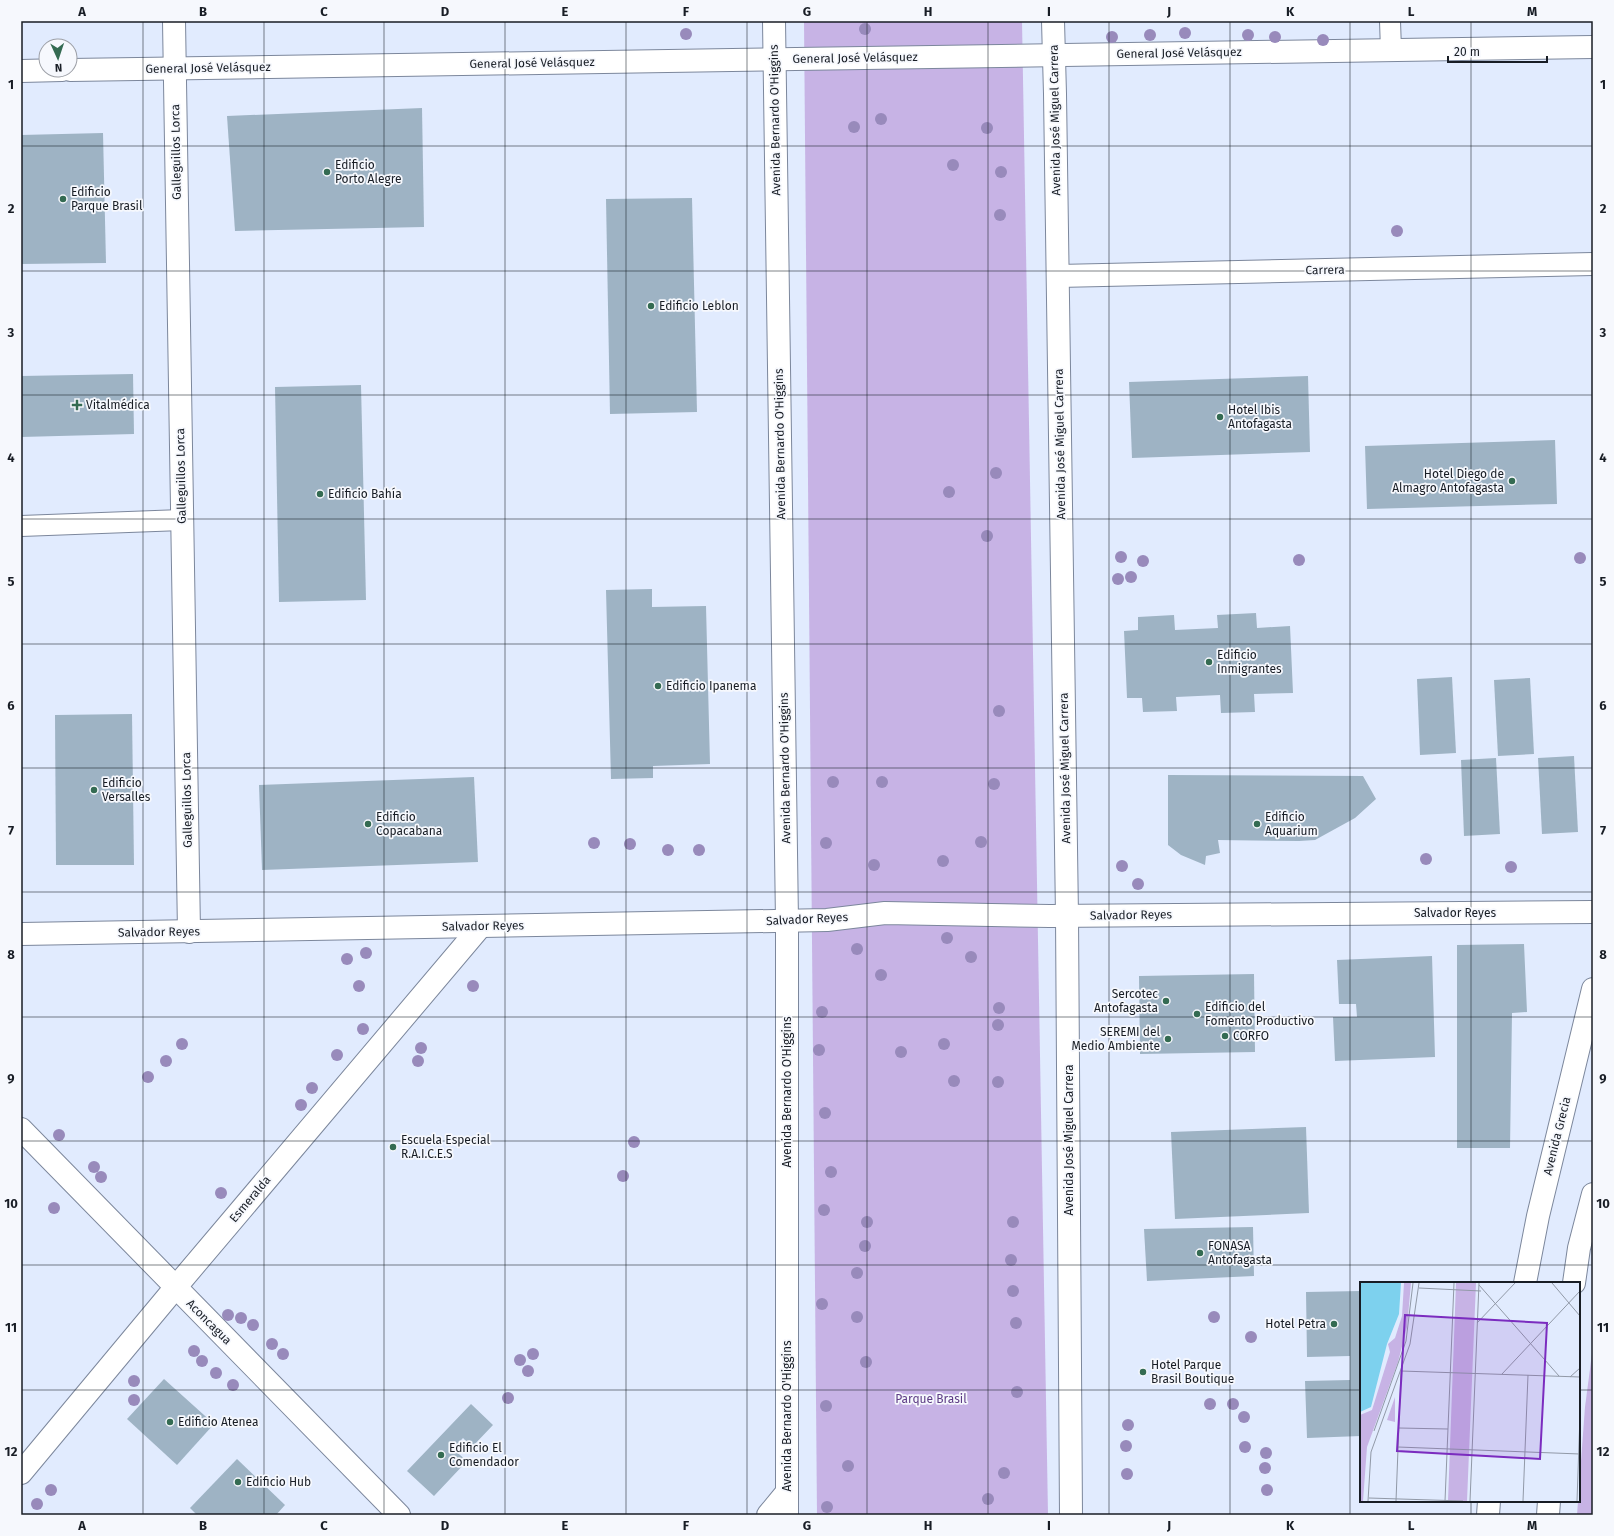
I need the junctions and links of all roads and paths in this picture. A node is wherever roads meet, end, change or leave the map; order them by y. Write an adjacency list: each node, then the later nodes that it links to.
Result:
1 (174, 21): 9 (main road, Galleguillos Lorca)
2 (774, 21): 8 (main road, Avenida Bernardo O'Higgins)
3 (1053, 21): 7 (main road, Avenida José Miguel Carrera)
4 (1390, 21): 6 (lane)
5 (1593, 47): 6 (main road, General José Velásquez)
6 (1391, 50): 7 (main road, General José Velásquez)
7 (1054, 55): 8 (main road, General José Velásquez); 14 (main road, Avenida José Miguel Carrera)
8 (774, 59): 9 (main road, General José Velásquez); 19 (main road, Avenida Bernardo O'Higgins)
9 (175, 68): 10 (main road, General José Velásquez); 15 (main road, Galleguillos Lorca)
10 (78, 70)
11 (21, 71): 12 (main road)
12 (38, 71)
13 (1593, 264): 14 (main road, Carrera)
14 (1058, 276): 18 (main road, Avenida José Miguel Carrera)
15 (182, 520): 16 (lane); 21 (main road, Galleguillos Lorca)
16 (21, 526)
17 (1593, 912): 18 (main road, Salvador Reyes)
18 (1067, 916): 19 (main road, Salvador Reyes); 36 (main road, Avenida José Miguel Carrera)
19 (787, 921): 20 (main road, Salvador Reyes); 30 (main road, Avenida Bernardo O'Higgins)
20 (481, 926): 21 (main road, Salvador Reyes); 28 (main road, Esmeralda)
21 (189, 932): 22 (main road, Salvador Reyes)
22 (21, 934)
23 (1593, 989): 26 (main road, Avenida Grecia)
24 (21, 1129): 28 (main road, Aconcagua)
25 (1593, 1194): 27 (main road)
26 (1525, 1282)
27 (1574, 1282)
28 (175, 1288): 29 (main road, Esmeralda); 33 (main road, Aconcagua)
29 (21, 1473)
30 (787, 1492): 34 (main road); 35 (main road, Avenida Bernardo O'Higgins)
31 (1489, 1502): 37 (main road)
32 (1549, 1502): 38 (main road)
33 (399, 1515)
34 (768, 1515)
35 (787, 1515)
36 (1071, 1515)
37 (1488, 1515)
38 (1548, 1515)

